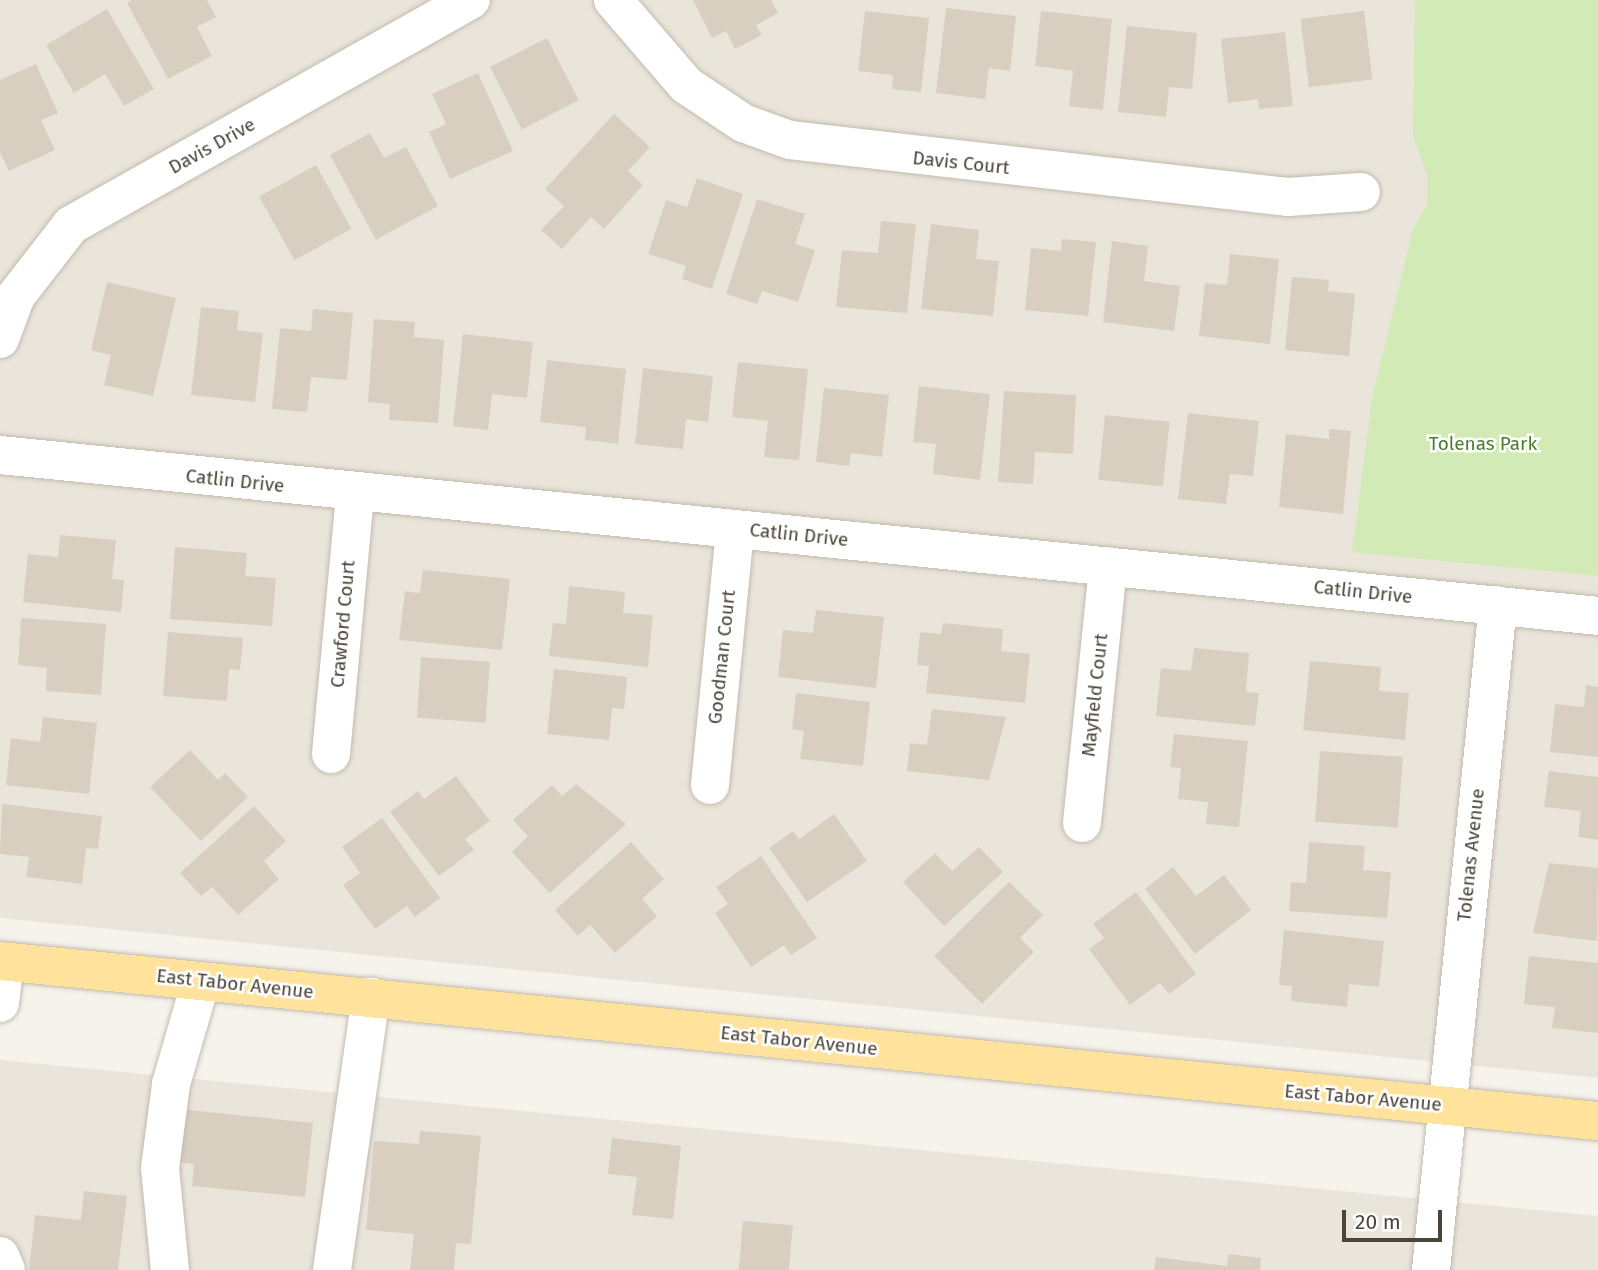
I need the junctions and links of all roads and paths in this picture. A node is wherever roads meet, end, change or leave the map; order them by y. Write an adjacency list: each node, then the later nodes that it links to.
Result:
1 (471, 0): 4 (street, Davis Drive)
2 (613, 0): 3 (street, Davis Court)
3 (1362, 192)
4 (0, 339)
5 (0, 455): 6 (street, Catlin Drive)
6 (355, 494): 7 (street, Catlin Drive); 11 (street, Crawford Court)
7 (735, 529): 8 (street, Catlin Drive); 12 (street, Goodman Court)
8 (1108, 566): 9 (street, Catlin Drive); 13 (street, Mayfield Court)
9 (1498, 606): 10 (street, Catlin Drive); 18 (street, Tolenas Avenue)
10 (1598, 616)
11 (331, 754)
12 (709, 785)
13 (1082, 823)
14 (3, 962): 15 (main road, East Tabor Avenue); 17 (street)
15 (201, 981): 16 (main road, East Tabor Avenue); 22 (street)
16 (371, 997): 18 (main road, East Tabor Avenue); 23 (street)
17 (0, 1003)
18 (1445, 1105): 19 (main road, East Tabor Avenue); 24 (street, Tolenas Avenue)
19 (1598, 1121)
20 (0, 1256): 21 (street)
21 (6, 1270)
22 (170, 1270)
23 (332, 1270)
24 (1431, 1270)

